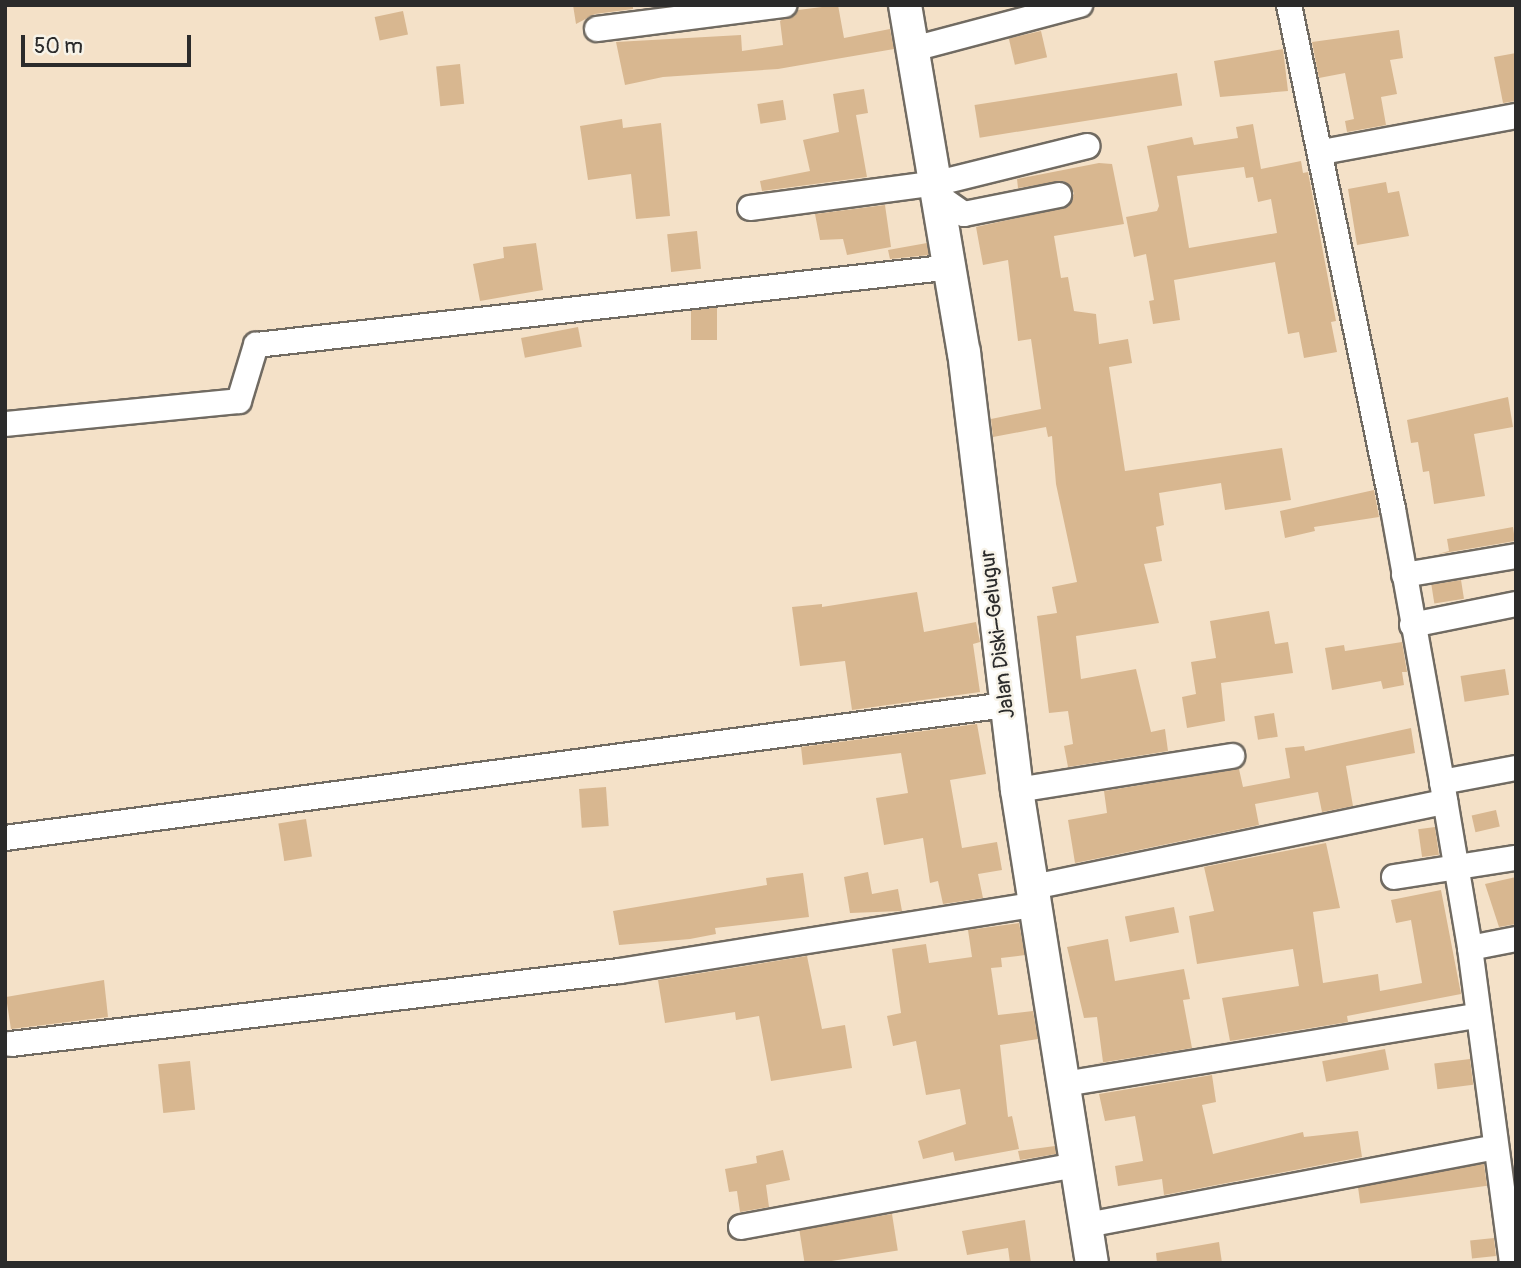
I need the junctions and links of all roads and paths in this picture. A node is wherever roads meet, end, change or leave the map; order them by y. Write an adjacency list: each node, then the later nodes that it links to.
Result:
1 (784, 5): 5 (street)
2 (905, 5): 6 (main road, Jalan Diski–Gelugur)
3 (1080, 5): 6 (street)
4 (1289, 5): 9 (street)
5 (597, 29)
6 (913, 49): 10 (main road, Jalan Diski–Gelugur)
7 (1516, 116): 9 (street)
8 (1088, 146): 10 (street)
9 (1322, 152): 16 (street)
10 (940, 190): 11 (street); 12 (street); 13 (main road, Jalan Diski–Gelugur)
11 (1059, 195)
12 (750, 208)
13 (952, 267): 14 (street); 19 (main road, Jalan Diski–Gelugur)
14 (5, 424)
15 (1516, 556): 16 (street)
16 (1404, 575): 18 (street)
17 (1516, 604): 18 (street)
18 (1412, 625): 23 (street)
19 (1006, 705): 22 (main road, Jalan Diski–Gelugur); 24 (street)
20 (1232, 756): 22 (street)
21 (1516, 768): 23 (street)
22 (1017, 790): 28 (main road, Jalan Diski–Gelugur)
23 (1443, 792): 26 (street); 28 (street)
24 (5, 838)
25 (1516, 858): 26 (street)
26 (1457, 867): 27 (street); 30 (street)
27 (1394, 877)
28 (1035, 896): 32 (street); 33 (main road, Jalan Diski–Gelugur)
29 (1516, 939): 30 (street)
30 (1470, 948): 31 (street)
31 (1476, 1016): 33 (street); 34 (street)
32 (11, 1044)
33 (1065, 1084): 35 (main road, Jalan Diski–Gelugur)
34 (1494, 1147): 36 (street); 39 (street)
35 (1077, 1165): 36 (main road, Jalan Diski–Gelugur); 37 (street)
36 (1087, 1225): 38 (main road, Jalan Diski–Gelugur)
37 (741, 1227)
38 (1092, 1263)
39 (1512, 1263)

